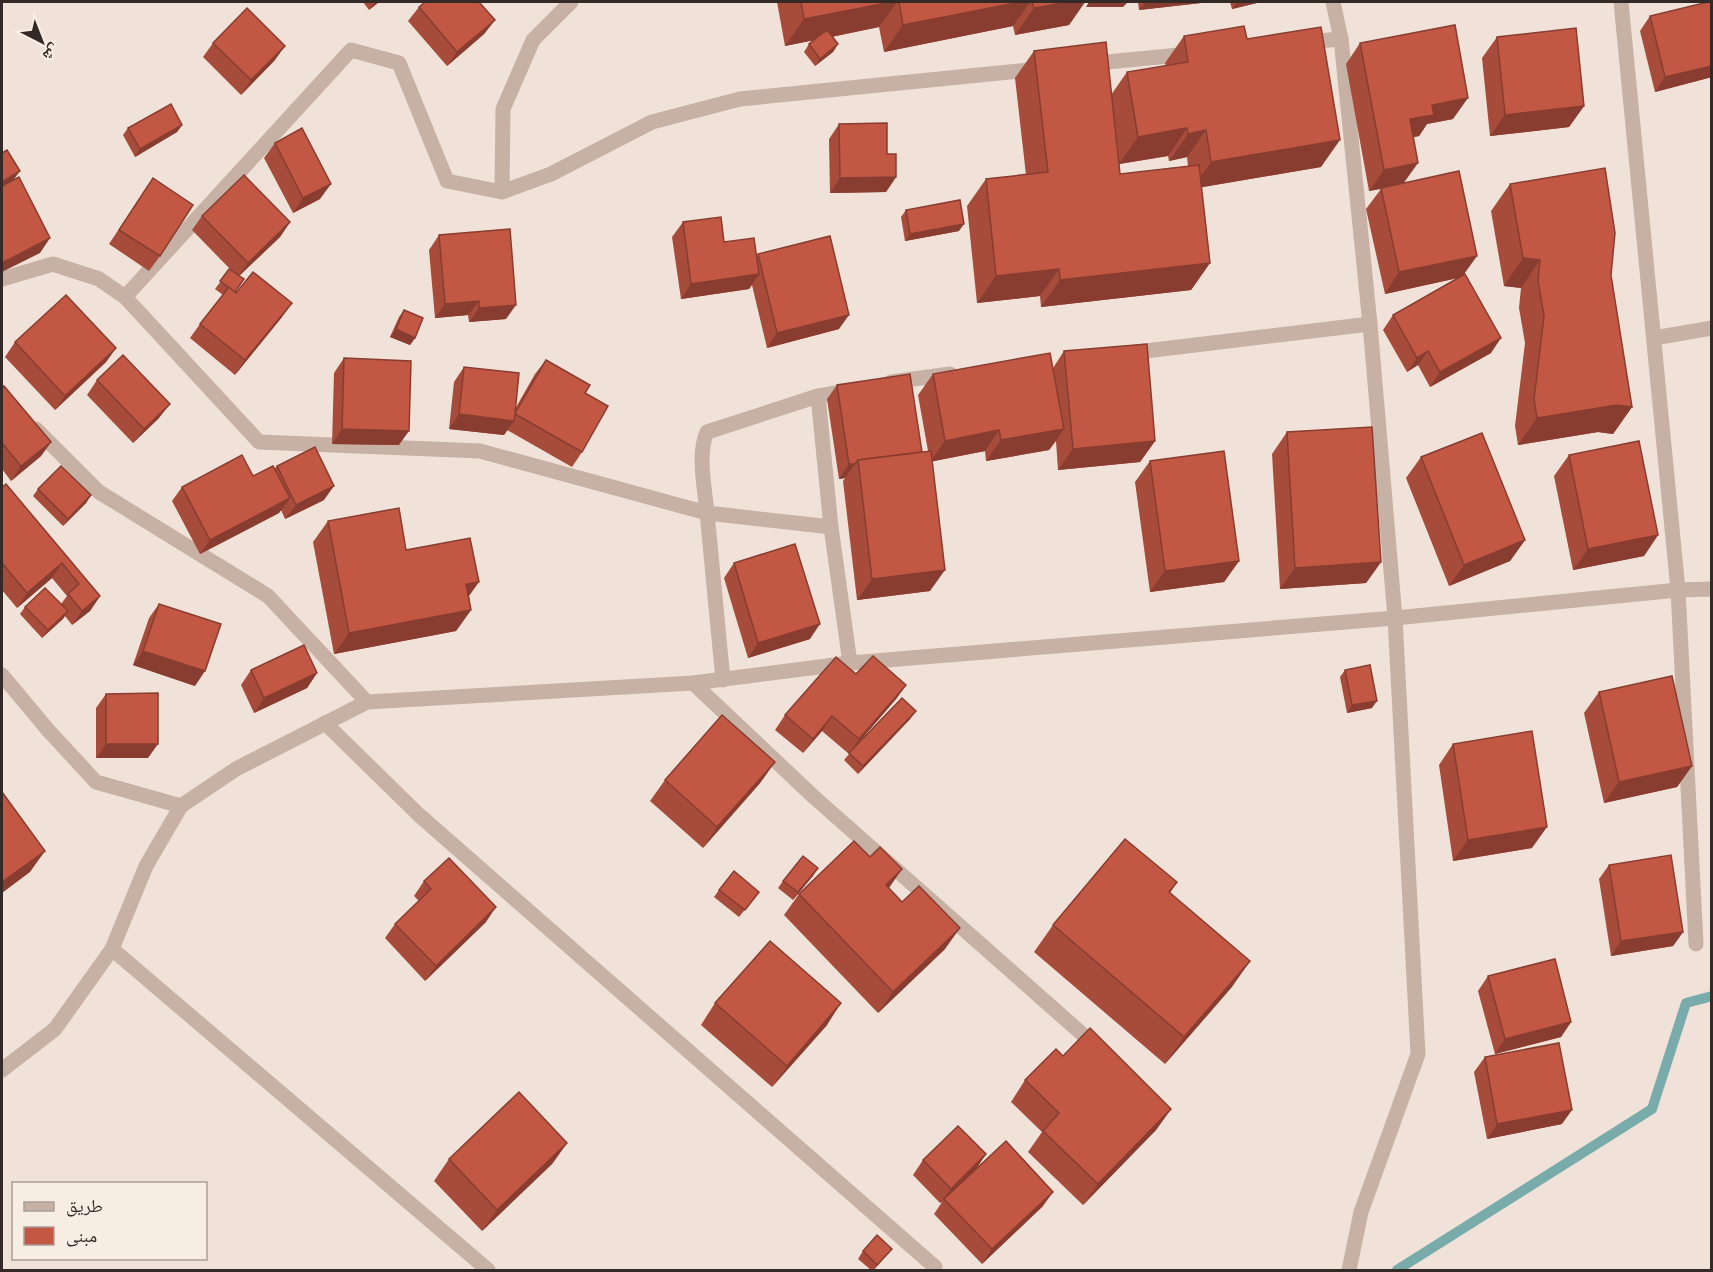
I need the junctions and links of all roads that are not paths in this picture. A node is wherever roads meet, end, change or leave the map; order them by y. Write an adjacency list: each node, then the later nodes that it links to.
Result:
1 (571, 2): 7 (street)
2 (1333, 2): 4 (street)
3 (1621, 2): 12 (street)
4 (1341, 39): 5 (street); 10 (street)
5 (1294, 44)
6 (1199, 53): 7 (street)
7 (502, 192): 9 (street)
8 (2, 279): 9 (street)
9 (125, 297): 17 (street)
10 (1370, 324): 13 (street); 21 (street)
11 (1712, 328): 12 (street)
12 (1654, 338): 20 (street)
13 (1114, 355)
14 (962, 373): 15 (street)
15 (818, 396): 17 (street); 18 (street)
16 (29, 422): 26 (street)
17 (707, 513): 18 (street); 24 (street)
18 (831, 527): 22 (street)
19 (1712, 589): 20 (street)
20 (1678, 590): 21 (street); 29 (street)
21 (1395, 618): 22 (street); 35 (street)
22 (850, 663): 24 (street)
23 (2, 675): 28 (street)
24 (723, 680): 25 (street)
25 (693, 683): 26 (street); 31 (street)
26 (367, 702): 27 (street)
27 (325, 723): 28 (street); 33 (street)
28 (181, 806): 30 (street)
29 (1696, 944)
30 (112, 949): 32 (street); 34 (street)
31 (1106, 1055)
32 (2, 1070)
33 (935, 1267)
34 (488, 1270)
35 (1349, 1270)

